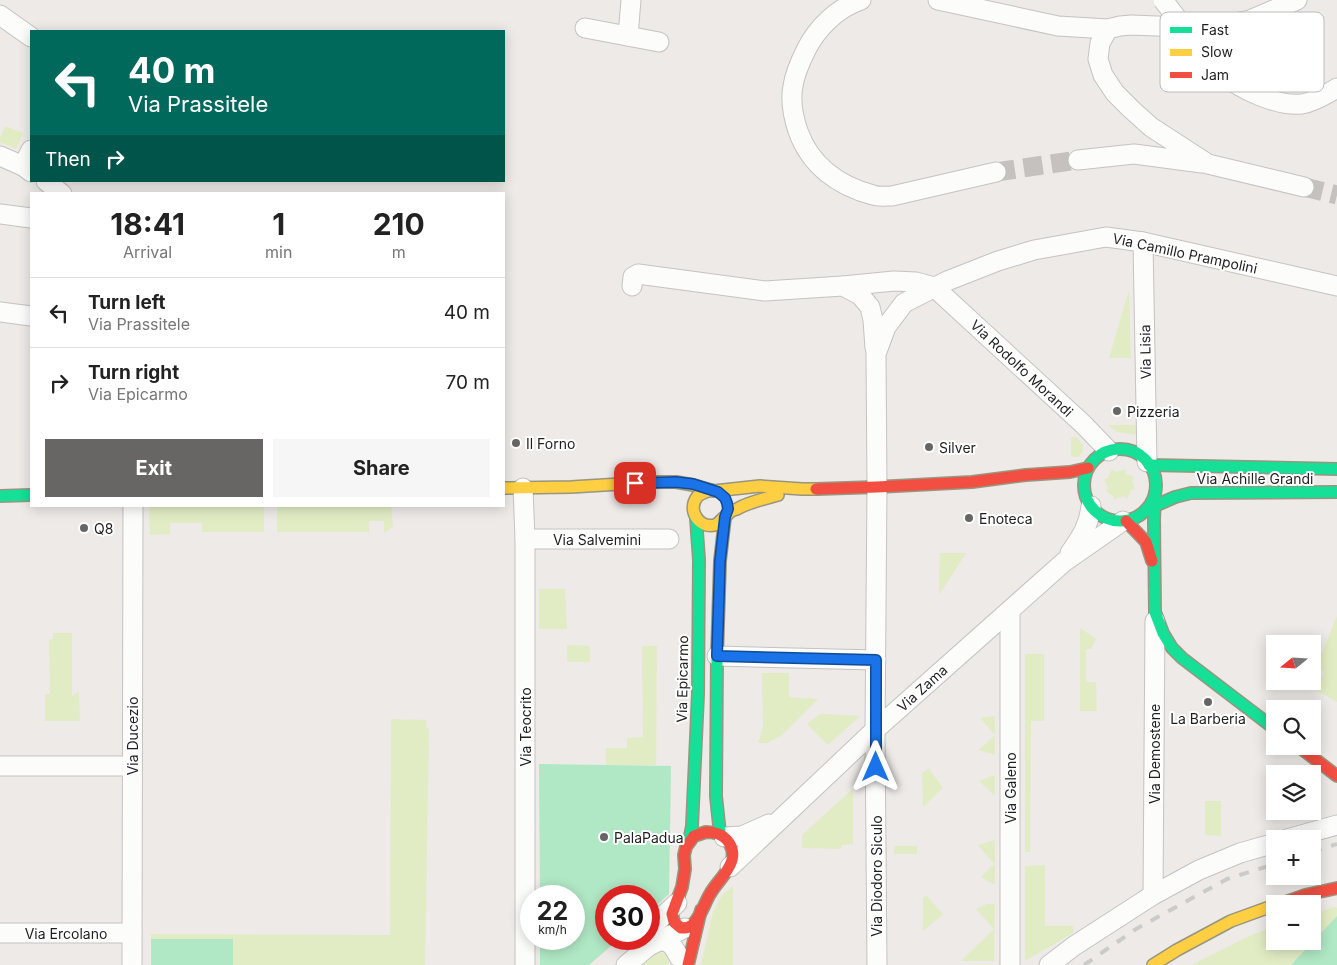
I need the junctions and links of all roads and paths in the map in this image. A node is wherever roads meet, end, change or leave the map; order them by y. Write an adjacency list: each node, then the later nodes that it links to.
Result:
1 (631, 0): 12 (street)
2 (861, 0): 21 (street)
3 (938, 0): 11 (street)
4 (1163, 0): 6 (street, bridge)
5 (1297, 0): 7 (street)
6 (1172, 12)
7 (1269, 12)
8 (0, 15): 13 (street)
9 (1160, 26): 11 (street)
10 (585, 28): 12 (street)
11 (1108, 29): 20 (street)
12 (628, 36): 14 (street)
13 (30, 37)
14 (659, 42)
15 (1337, 88): 16 (street, bridge)
16 (1252, 92)
17 (0, 156): 19 (street)
18 (1078, 160): 20 (street)
19 (29, 163)
20 (1208, 164): 23 (street)
21 (996, 172)
22 (47, 182): 24 (street)
23 (1304, 187)
24 (60, 192)
25 (0, 214): 26 (street)
26 (30, 218)
27 (1143, 242): 30 (street, Via Camillo Prampolini); 31 (street, Via Camillo Prampolini); 36 (street, Via Lisia)
28 (632, 286): 29 (street)
29 (843, 286): 31 (street); 34 (street)
30 (1337, 286)
31 (934, 287): 34 (street, Via Camillo Prampolini); 35 (street, Via Rodolfo Morandi)
32 (0, 312): 33 (street)
33 (30, 316)
34 (876, 354): 41 (street, Via Camillo Prampolini)
35 (1109, 450): 36 (main road); 37 (main road)
36 (1148, 463): 38 (main road, Via Achille Grandi); 55 (main road)
37 (1088, 468): 39 (main road); 52 (main road)
38 (1337, 469)
39 (972, 482): 41 (main road); 44 (main road)
40 (570, 487): 43 (main road); 46 (main road); 49 (main road)
41 (877, 487): 45 (main road); 66 (street, Via Diodoro Siculo)
42 (505, 488): 43 (main road)
43 (523, 488): 59 (street, Via Teocrito)
44 (1017, 488)
45 (802, 489): 46 (main road); 57 (main road)
46 (712, 490): 56 (main road); 57 (main road)
47 (1337, 492): 55 (main road, Via Achille Grandi)
48 (1071, 493): 52 (main road)
49 (626, 494)
50 (30, 495): 51 (main road)
51 (0, 496)
52 (1089, 504): 58 (main road); 61 (street)
53 (681, 506): 56 (main road)
54 (133, 507): 71 (street, Via Ducezio)
55 (1150, 508): 58 (main road); 62 (main road)
56 (695, 517): 57 (main road); 77 (main road, Via Epicarmo)
57 (725, 517): 65 (main road)
58 (1125, 521): 61 (street); 62 (main road)
59 (525, 539): 60 (street, Via Salvemini); 92 (street, Via Teocrito)
60 (668, 540)
61 (1064, 562): 63 (street, Via Zama)
62 (1154, 570): 64 (main road)
63 (1010, 611): 68 (street, Via Zama); 96 (street, Via Galeno)
64 (1155, 612): 67 (main road); 81 (street, Via Demostene)
65 (717, 656): 66 (street); 76 (main road)
66 (876, 660): 68 (street, Via Diodoro Siculo)
67 (1266, 722)
68 (875, 730): 73 (street, Via Zama); 95 (street, Via Diodoro Siculo)
69 (1310, 755): 72 (main road)
70 (0, 766): 71 (street)
71 (132, 766): 88 (street, Via Ducezio)
72 (1337, 776)
73 (783, 817): 76 (street); 79 (street, Via Zama)
74 (1337, 825): 75 (street)
75 (1320, 830)
76 (722, 836): 77 (main road); 79 (main road)
77 (689, 841): 83 (main road, Via Epicarmo)
78 (1266, 846): 81 (street)
79 (730, 868): 84 (main road)
80 (1337, 888): 82 (main road)
81 (1153, 895): 97 (street)
82 (1305, 895)
83 (678, 902): 86 (street); 86 (main road, Via Epicarmo)
84 (702, 908): 86 (main road); 90 (main road)
85 (1266, 909): 98 (main road)
86 (668, 930): 90 (street); 94 (street)
87 (0, 933): 88 (street, Via Ercolano)
88 (132, 933): 91 (street, Via Ducezio)
89 (627, 950): 93 (street)
90 (682, 962)
91 (132, 965)
92 (525, 965)
93 (612, 965)
94 (626, 965)
95 (877, 965)
96 (1010, 965)
97 (1049, 965)
98 (1153, 965)

